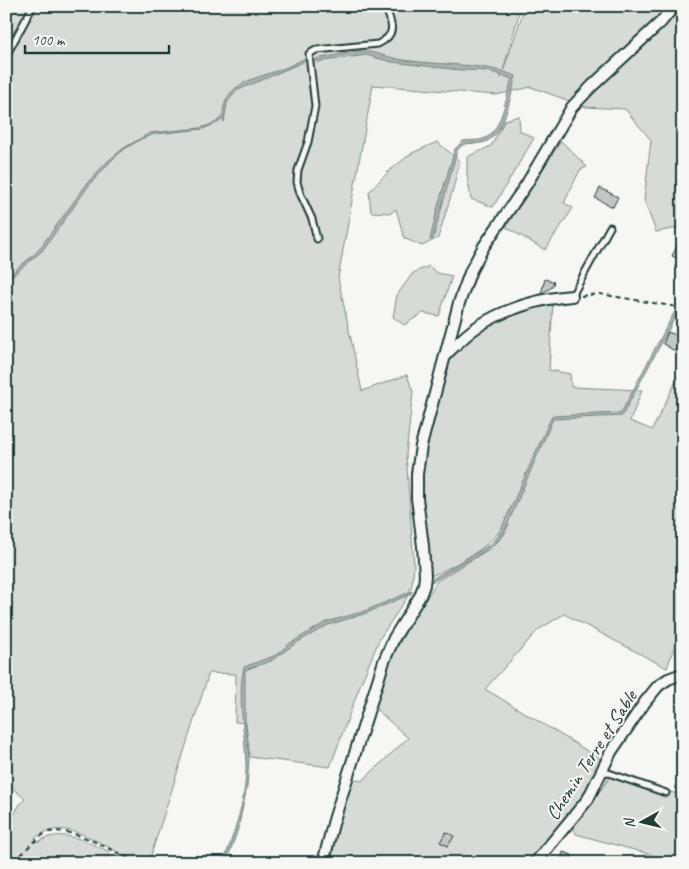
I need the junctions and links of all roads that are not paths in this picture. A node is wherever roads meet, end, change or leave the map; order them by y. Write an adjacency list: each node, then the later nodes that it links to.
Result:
1 (33, 6): 4 (lane)
2 (386, 6): 6 (lane)
3 (674, 6): 8 (street)
4 (6, 56)
5 (610, 227): 7 (lane)
6 (317, 239)
7 (572, 296): 8 (street)
8 (445, 356): 12 (street)
9 (682, 674): 10 (street, Chemin Terre et Sable)
10 (603, 771): 11 (lane); 13 (street, Chemin Terre et Sable)
11 (666, 792)
12 (323, 863)
13 (535, 863)

